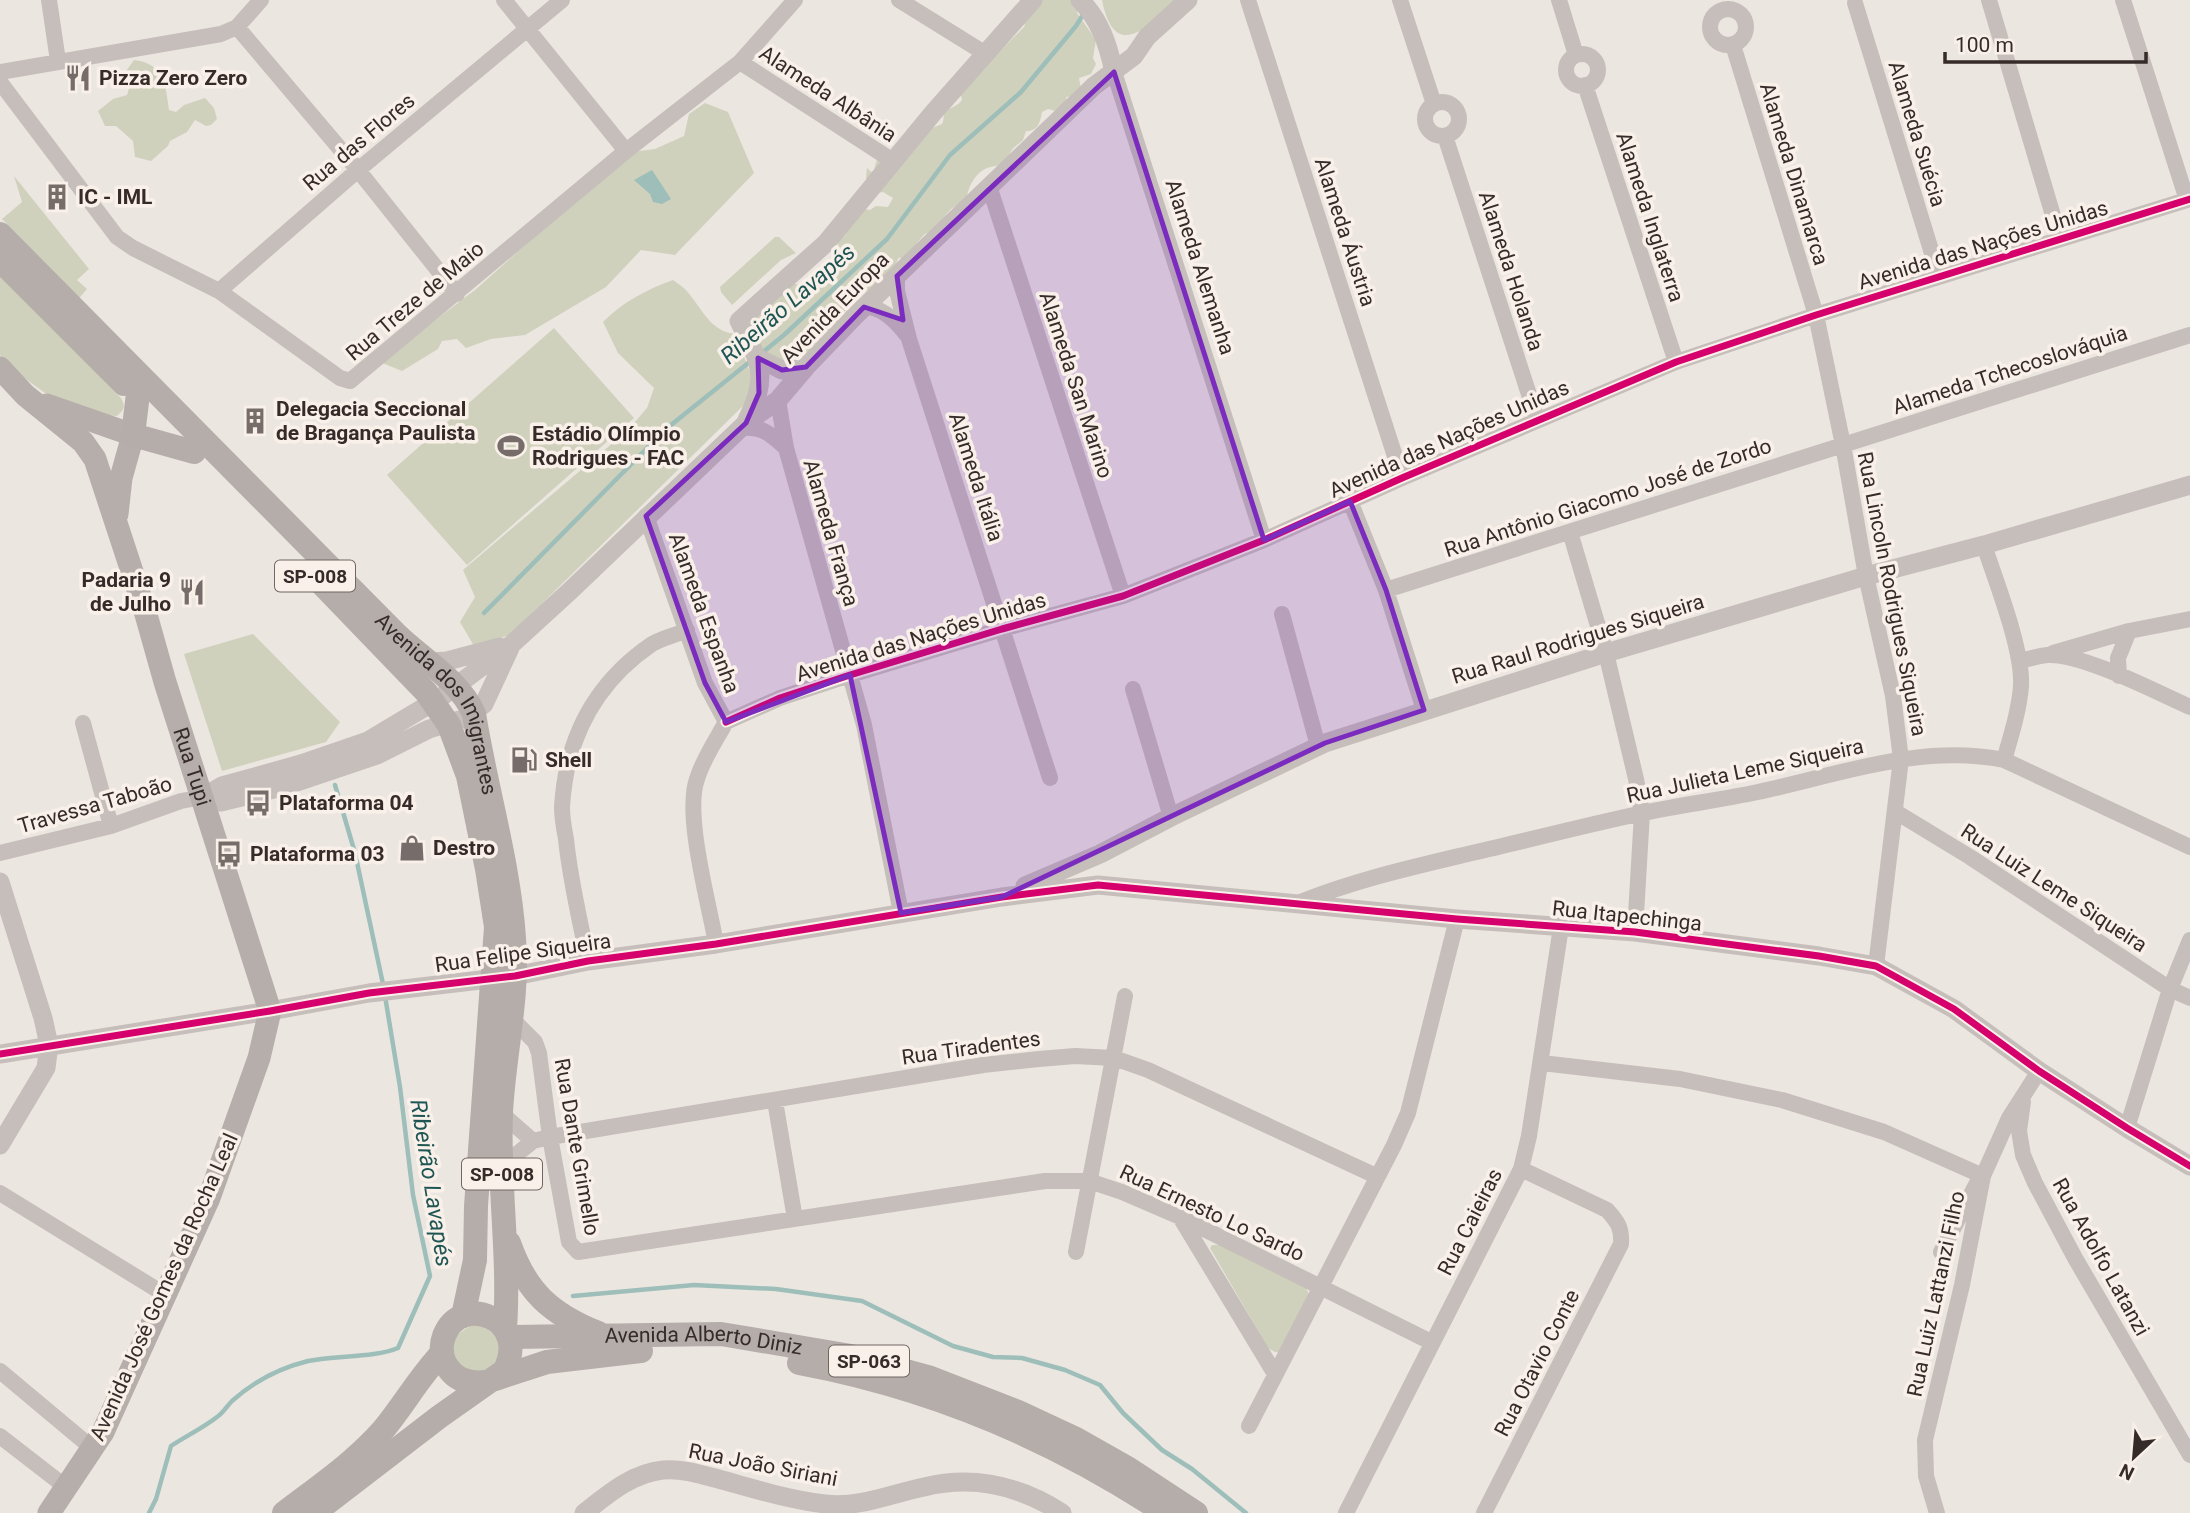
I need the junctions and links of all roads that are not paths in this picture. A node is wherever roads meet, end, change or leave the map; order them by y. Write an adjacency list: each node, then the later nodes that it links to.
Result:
1 (49, 0): 24 (street)
2 (261, 0): 17 (street)
3 (503, 0): 18 (street)
4 (562, 0): 18 (street, Rua das Flores)
5 (795, 0): 25 (street, Rua Treze de Maio)
6 (899, 0): 22 (street)
7 (1033, 0): 22 (street)
8 (1188, 0): 20 (street, Avenida Europa)
9 (1248, 0): 62 (street, Alameda Áustria)
10 (1400, 0): 31 (street, Alameda Holanda)
11 (1559, 0): 23 (street, Alameda Inglaterra)
12 (1989, 0): 39 (street)
13 (2123, 0): 37 (street)
14 (1853, 1): 42 (street, Alameda Suécia)
15 (1086, 3): 19 (street, Alameda Alemanha)
16 (1719, 5): 21 (street); 21 (street)
17 (237, 27): 24 (street); 35 (street)
18 (528, 28): 33 (street); 35 (street, Rua das Flores)
19 (1105, 35): 20 (street); 27 (street, Alameda Alemanha); 30 (street)
20 (1147, 37): 27 (street, Avenida Europa)
21 (1733, 45): 46 (street, Alameda Dinamarca)
22 (986, 54): 34 (street)
23 (1576, 55): 29 (street, Alameda Inglaterra); 29 (street)
24 (58, 61): 26 (street)
25 (740, 62): 33 (street, Rua Treze de Maio); 34 (street, Alameda Albânia)
26 (0, 72)
27 (1114, 72): 30 (street, Avenida Europa); 68 (street, Alameda Alemanha)
28 (0, 82): 43 (street, Rua Treze de Maio)
29 (1585, 85): 50 (street, Alameda Inglaterra)
30 (1094, 86): 36 (street, Avenida Europa)
31 (1434, 104): 32 (street, Alameda Holanda); 32 (street)
32 (1445, 136): 56 (street, Alameda Holanda)
33 (626, 151): 44 (street, Rua Treze de Maio)
34 (893, 161): 49 (street)
35 (358, 170): 43 (street, Rua das Flores); 44 (street)
36 (989, 186): 41 (street, Avenida Europa); 72 (street, Alameda San Marino)
37 (2189, 199): 39 (street, Avenida das Nações Unidas)
38 (0, 234): 53 (main road, Avenida dos Imigrantes / SP-008)
39 (2060, 239): 42 (street, Avenida das Nações Unidas)
40 (0, 260): 53 (main road, Avenida dos Imigrantes / SP-008)
41 (897, 276): 45 (street, Avenida Europa); 48 (street, Alameda Itália)
42 (1939, 276): 46 (street, Avenida das Nações Unidas)
43 (219, 291): 44 (street, Rua Treze de Maio)
44 (457, 294)
45 (864, 307): 48 (street, Alameda Itália); 51 (street, Avenida Europa)
46 (1816, 315): 50 (street, Avenida das Nações Unidas); 59 (street, Rua Lincoln Rodrigues Siqueira)
47 (2190, 335): 59 (street, Alameda Tchecoslováquia)
48 (909, 338): 75 (street, Alameda Itália)
49 (758, 358): 51 (street); 57 (street)
50 (1676, 362): 56 (street, Avenida das Nações Unidas)
51 (806, 367): 55 (street, Avenida Europa)
52 (1, 371): 54 (main road, Rua Tupi)
53 (139, 388): 58 (main road); 61 (main road, Avenida dos Imigrantes / SP-008); 82 (main road, Avenida dos Imigrantes / SP-008)
54 (25, 395): 58 (main road); 66 (main road, Rua Tupi)
55 (778, 400): 57 (street, Avenida Europa); 60 (street, Alameda França)
56 (1537, 419): 62 (street, Avenida das Nações Unidas)
57 (744, 425): 60 (street); 65 (street, Avenida Europa)
58 (133, 435): 61 (main road); 66 (main road, Rua Tupi)
59 (1843, 445): 67 (street, Rua Antônio Giacomo José de Zordo); 70 (street, Rua Lincoln Rodrigues Siqueira)
60 (786, 448): 83 (street, Alameda França)
61 (194, 452): 87 (main road, Avenida dos Imigrantes / SP-008)
62 (1402, 478): 64 (street, Avenida das Nações Unidas)
63 (2190, 485): 69 (street, Rua Raul Rodrigues Siqueira)
64 (1350, 502): 68 (street, Avenida das Nações Unidas); 71 (street)
65 (646, 516): 76 (street, Alameda Espanha); 78 (street, Avenida Europa)
66 (117, 523): 98 (main road, Rua Tupi)
67 (1570, 533): 71 (street, Rua Antônio Giacomo José de Zordo); 79 (street)
68 (1264, 540): 72 (street, Avenida das Nações Unidas)
69 (1984, 545): 70 (street, Rua Raul Rodrigues Siqueira); 81 (street)
70 (1866, 576): 79 (street, Rua Raul Rodrigues Siqueira); 95 (street, Rua Lincoln Rodrigues Siqueira)
71 (1386, 590): 89 (street)
72 (1123, 596): 75 (street, Avenida das Nações Unidas)
73 (1282, 614): 94 (street)
74 (2190, 619): 77 (street)
75 (1002, 629): 83 (street, Avenida das Nações Unidas); 97 (street, Alameda Itália)
76 (687, 630): 91 (street, Alameda Espanha); 116 (street)
77 (2129, 631): 80 (street); 84 (street)
78 (512, 644): 82 (street, Avenida Europa); 85 (street, Avenida Europa); 90 (street, Avenida Europa)
79 (1606, 653): 89 (street, Rua Raul Rodrigues Siqueira); 100 (street)
80 (2047, 655): 81 (street); 84 (street)
81 (2020, 661): 96 (street)
82 (426, 662): 85 (main road, Avenida dos Imigrantes / SP-008)
83 (850, 676): 91 (street, Avenida das Nações Unidas); 110 (street, Alameda França)
84 (2119, 676): 88 (street)
85 (457, 686): 87 (street, Avenida Europa); 90 (main road, Avenida dos Imigrantes / SP-008)
86 (1133, 689): 101 (street)
87 (434, 702): 93 (main road, Avenida dos Imigrantes / SP-008); 98 (street, Avenida Europa)
88 (2190, 707)
89 (1424, 710): 94 (street, Rua Raul Rodrigues Siqueira)
90 (474, 714): 93 (street); 118 (main road, Avenida dos Imigrantes / SP-008)
91 (726, 722): 115 (street)
92 (83, 723): 102 (street)
93 (449, 725): 98 (street); 118 (main road, Avenida dos Imigrantes / SP-008)
94 (1318, 746): 101 (street, Rua Raul Rodrigues Siqueira)
95 (1901, 759): 96 (street, Rua Julieta Leme Siqueira); 99 (street, Rua Lincoln Rodrigues Siqueira); 100 (street, Rua Julieta Leme Siqueira)
96 (2004, 760): 103 (street, Rua Julieta Leme Siqueira)
97 (1050, 778)
98 (203, 797): 102 (street, Travessa Taboão); 122 (main road, Rua Tupi)
99 (1896, 812): 117 (street, Rua Lincoln Rodrigues Siqueira); 119 (street, Rua Luiz Leme Siqueira)
100 (1642, 813): 109 (street, Rua Julieta Leme Siqueira); 113 (street)
101 (1171, 817): 105 (street, Rua Raul Rodrigues Siqueira)
102 (111, 826): 104 (street, Travessa Taboão)
103 (2190, 847)
104 (0, 853)
105 (1100, 854): 107 (street); 108 (street, Rua Raul Rodrigues Siqueira)
106 (0, 882): 124 (street)
107 (1098, 885): 108 (street, Rua Itapechinga); 109 (street, Rua Itapechinga)
108 (1002, 897): 110 (street, Rua Felipe Siqueira)
109 (1298, 903): 111 (street, Rua Itapechinga)
110 (901, 913): 115 (street, Rua Felipe Siqueira)
111 (1457, 919): 112 (street, Rua Itapechinga); 139 (street)
112 (1561, 927): 113 (street, Rua Itapechinga); 127 (street, Rua Caieiras)
113 (1635, 932): 117 (street, Rua Itapechinga)
114 (2190, 940): 119 (street)
115 (716, 944): 116 (street, Rua Felipe Siqueira)
116 (587, 961): 118 (street, Rua Felipe Siqueira)
117 (1876, 966): 128 (street, Rua Itapechinga)
118 (503, 977): 122 (street, Rua Felipe Siqueira); 123 (main road, Avenida dos Imigrantes / SP-008); 143 (main road, Avenida dos Imigrantes / SP-008)
119 (2170, 989): 121 (street, Rua Luiz Leme Siqueira); 132 (street)
120 (1125, 996): 126 (street)
121 (2190, 998)
122 (270, 1011): 124 (street, Rua Felipe Siqueira); 151 (main road, Avenida José Gomes da Rocha Leal)
123 (512, 1019): 131 (main road, Avenida dos Imigrantes / SP-008); 133 (street, Rua Dante Grimello)
124 (49, 1045): 125 (street, Rua Felipe Siqueira); 135 (street)
125 (0, 1054)
126 (1114, 1058): 130 (street, Rua Tiradentes); 139 (street, Rua Tiradentes); 141 (street)
127 (1542, 1063): 138 (street, Rua Caieiras); 140 (street)
128 (2039, 1071): 129 (street, Rua Adolfo Latanzi); 132 (street, Rua Itapechinga)
129 (2025, 1092): 140 (street, Rua Luiz Lattanzi Filho); 164 (street, Rua Adolfo Latanzi)
130 (775, 1101): 133 (street, Rua Tiradentes); 145 (street)
131 (501, 1113): 134 (street); 137 (main road, Avenida dos Imigrantes / SP-008)
132 (2127, 1129): 136 (street, Rua Itapechinga)
133 (550, 1137): 134 (street, Rua Tiradentes); 147 (street, Rua Dante Grimello)
134 (533, 1141): 137 (street)
135 (0, 1145)
136 (2190, 1166)
137 (501, 1167): 146 (main road, Avenida dos Imigrantes / SP-008)
138 (1521, 1169): 155 (street, Rua Caieiras); 174 (street, Rua Otavio Conte)
139 (1376, 1176): 150 (street)
140 (1983, 1176): 149 (street); 175 (street, Rua Luiz Lattanzi Filho)
141 (1089, 1181): 144 (street, Rua Ernesto Lo Sardo); 145 (street, Rua Ernesto Lo Sardo); 148 (street)
142 (0, 1193): 151 (street)
143 (476, 1209): 152 (main road, SP-008); 158 (main road)
144 (1180, 1217): 150 (street, Rua Ernesto Lo Sardo); 159 (street)
145 (795, 1219): 147 (street, Rua Ernesto Lo Sardo)
146 (503, 1224): 153 (main road, Avenida dos Imigrantes / SP-008); 154 (main road, SP-063)
147 (574, 1250)
148 (1076, 1252)
149 (1941, 1252)
150 (1320, 1287): 155 (street, Rua Ernesto Lo Sardo); 159 (street)
151 (164, 1294): 163 (main road, Avenida José Gomes da Rocha Leal)
152 (463, 1316): 153 (main road); 156 (main road, SP-008)
153 (507, 1333): 154 (main road, Avenida Alberto Diniz / SP-063); 160 (main road, Avenida dos Imigrantes / SP-008)
154 (608, 1337): 172 (main road, Avenida Alberto Diniz / SP-063)
155 (1431, 1342): 173 (street, Rua Caieiras)
156 (442, 1353): 158 (main road, SP-008); 160 (main road)
157 (0, 1371): 163 (street)
158 (423, 1372): 167 (main road, SP-008)
159 (1275, 1374): 161 (street)
160 (490, 1381): 168 (main road, Avenida dos Imigrantes / SP-008); 171 (main road, Avenida Alberto Diniz / SP-063)
161 (1249, 1426)
162 (0, 1436): 165 (street)
163 (92, 1448): 165 (main road, Avenida José Gomes da Rocha Leal)
164 (2190, 1455)
165 (67, 1488): 166 (main road, Avenida José Gomes da Rocha Leal)
166 (49, 1513)
167 (284, 1513)
168 (314, 1513)
169 (584, 1513): 170 (street, Rua João Siriani)
170 (1062, 1513)
171 (1165, 1513)
172 (1196, 1513)
173 (1346, 1513)
174 (1484, 1513)
175 (1937, 1513)

